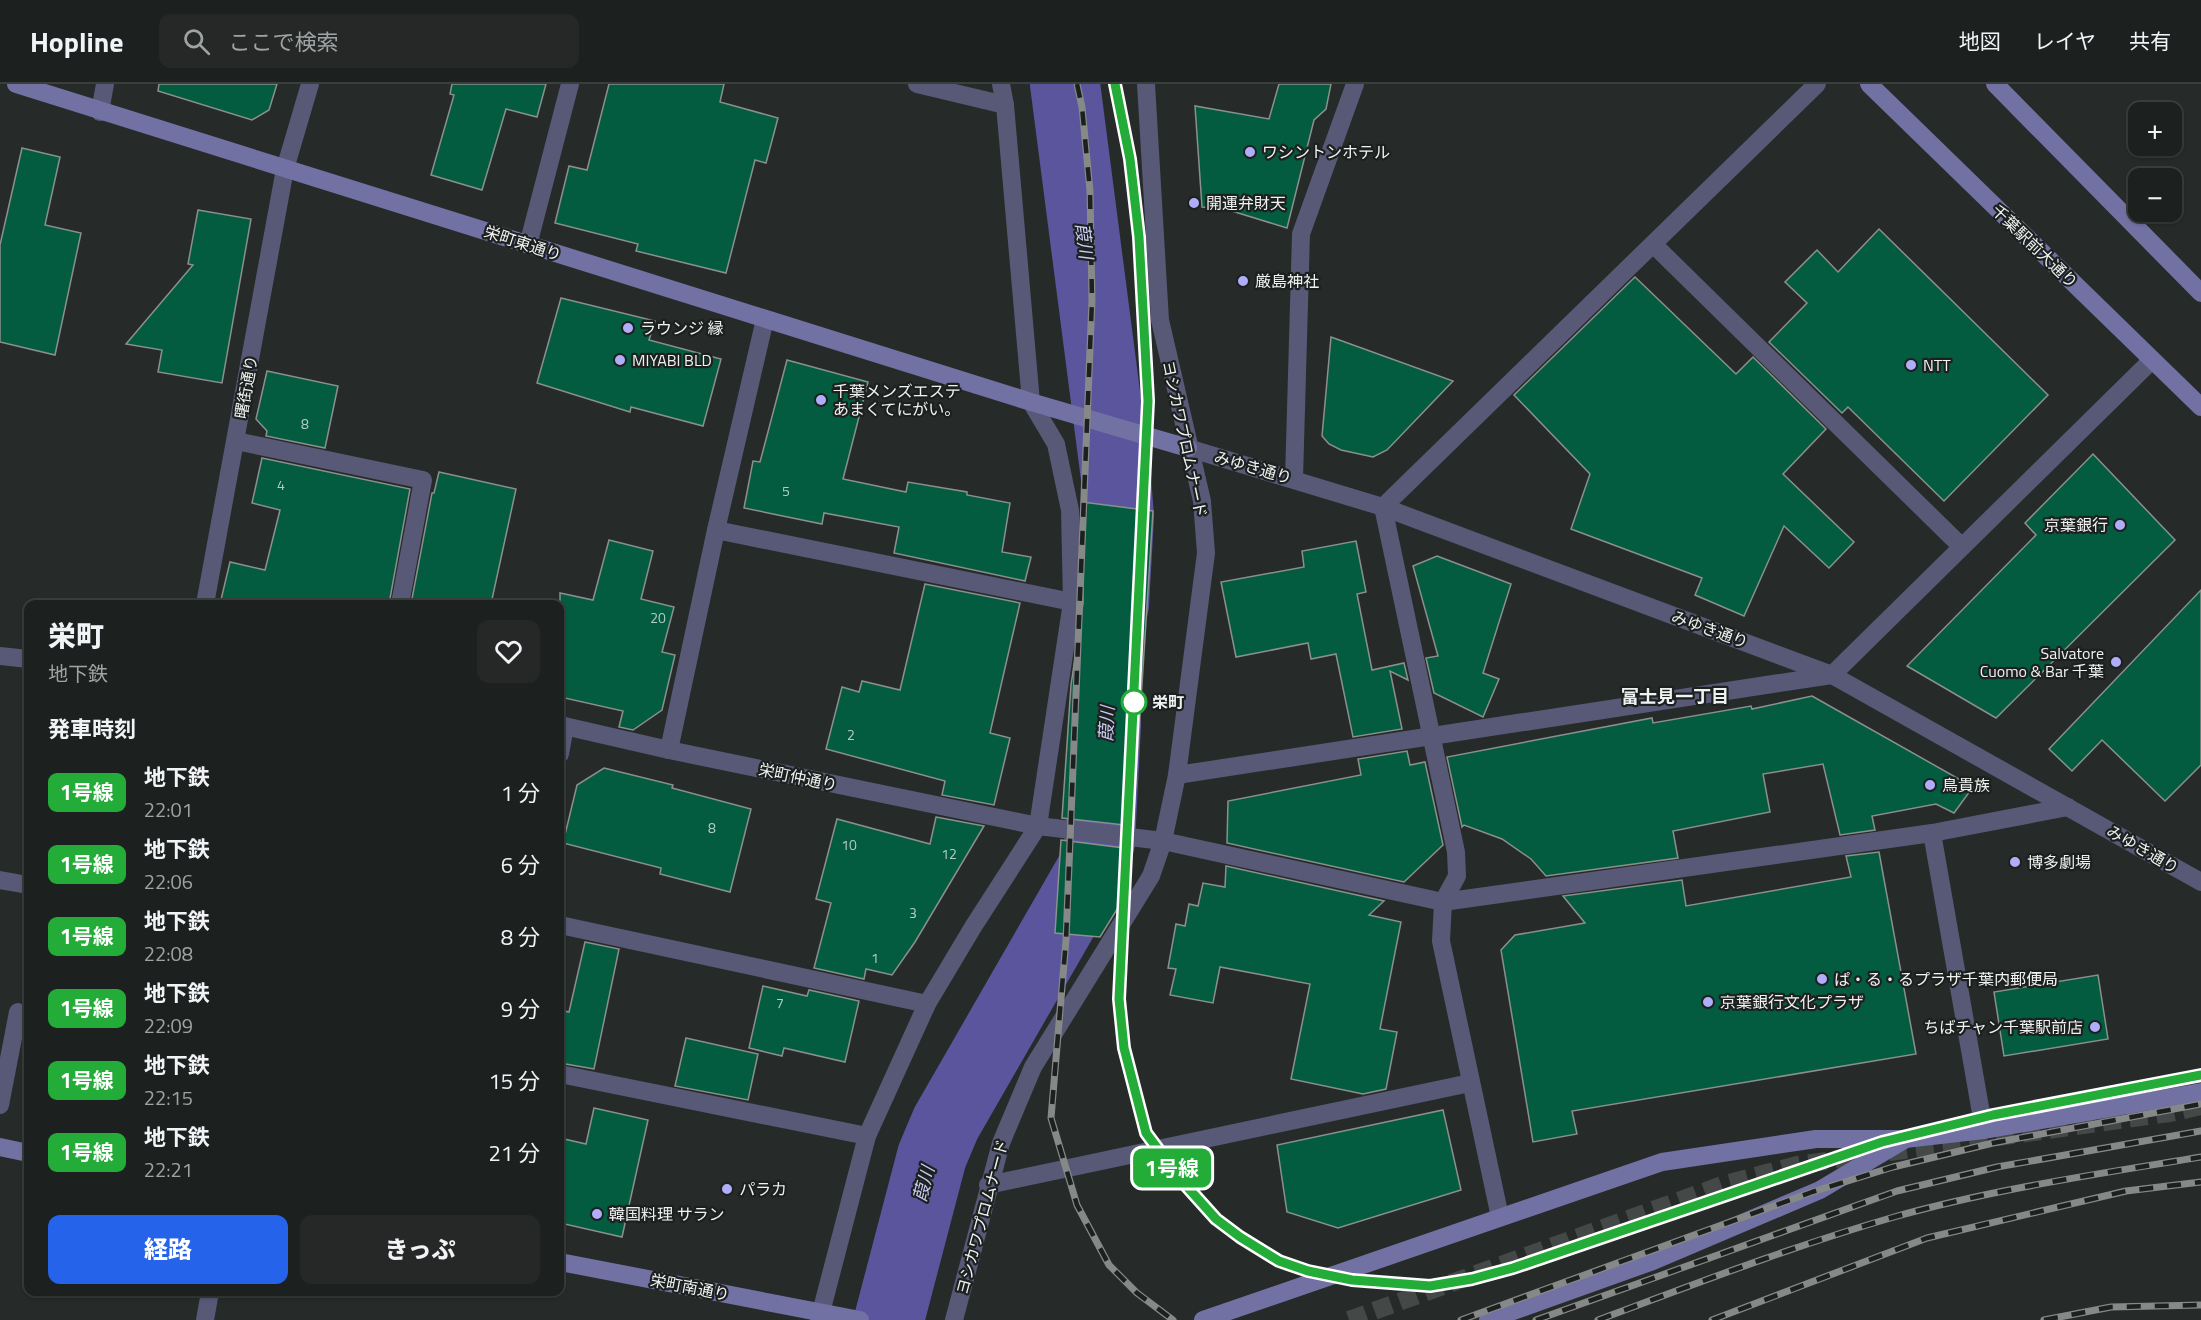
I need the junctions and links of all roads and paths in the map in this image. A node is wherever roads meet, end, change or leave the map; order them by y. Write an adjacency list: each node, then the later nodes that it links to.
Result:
1 (16, 84): 13 (street, 栄町東通り)
2 (105, 84): 13 (street)
3 (310, 84): 14 (street, 曙街通り)
4 (570, 84): 16 (street)
5 (917, 84): 12 (street)
6 (1000, 84): 12 (street)
7 (1146, 84): 23 (street, ヨシカワプロムナード)
8 (1355, 84): 24 (street)
9 (1817, 84): 15 (street)
10 (1869, 84): 19 (street, 千葉駅前大通り)
11 (1995, 84): 17 (street)
12 (1005, 105): 20 (street)
13 (100, 112): 14 (street, 栄町東通り)
14 (285, 169): 16 (street, 栄町東通り); 22 (street, 曙街通り)
15 (1653, 244): 25 (street); 27 (street)
16 (528, 245): 18 (street, 栄町東通り)
17 (2201, 293)
18 (765, 319): 20 (street, 栄町東通り); 26 (street)
19 (2152, 360): 21 (street, 千葉駅前大通り); 27 (street)
20 (1031, 402): 23 (street, 栄町東通り); 30 (street)
21 (2201, 407)
22 (236, 441): 28 (street, 曙街通り); 29 (street)
23 (1188, 448): 24 (street, みゆき通り); 37 (street, ヨシカワプロムナード)
24 (1294, 479): 25 (street, みゆき通り)
25 (1383, 507): 33 (street, みゆき通り); 35 (street)
26 (716, 530): 30 (street); 36 (street)
27 (1962, 547): 33 (street)
28 (206, 600)
29 (401, 600)
30 (1072, 602): 39 (street)
31 (0, 656): 32 (street)
32 (24, 659)
33 (1832, 675): 35 (street); 38 (street, みゆき通り)
34 (564, 726): 36 (street, 栄町仲通り)
35 (1432, 735): 37 (street); 45 (street)
36 (669, 750): 39 (street, 栄町仲通り)
37 (1177, 775): 41 (street, ヨシカワプロムナード)
38 (2068, 807): 40 (street); 43 (street, みゆき通り)
39 (1038, 826): 41 (street, 栄町仲通り); 47 (street)
40 (1932, 833): 45 (street); 53 (street)
41 (1163, 841): 45 (street, 栄町仲通り); 58 (street, ヨシカワプロムナード)
42 (0, 880): 44 (street)
43 (2201, 882)
44 (24, 884)
45 (1443, 902): 50 (street)
46 (564, 926): 47 (street)
47 (927, 1004): 54 (street)
48 (16, 1011): 52 (street)
49 (564, 1075): 54 (street)
50 (1470, 1083): 58 (street); 59 (street)
51 (2201, 1092): 53 (street)
52 (0, 1105)
53 (1984, 1130): 55 (street)
54 (867, 1136): 62 (street)
55 (1905, 1140): 59 (street); 67 (street)
56 (0, 1147): 57 (street)
57 (24, 1152)
58 (988, 1185): 65 (street, ヨシカワプロムナード)
59 (1500, 1217): 66 (street)
60 (564, 1263): 62 (street, 栄町南通り)
61 (209, 1296): 63 (street)
62 (820, 1317): 64 (street, 栄町南通り)
63 (205, 1320)
64 (859, 1320)
65 (954, 1320)
66 (1203, 1320)
67 (1488, 1320)

